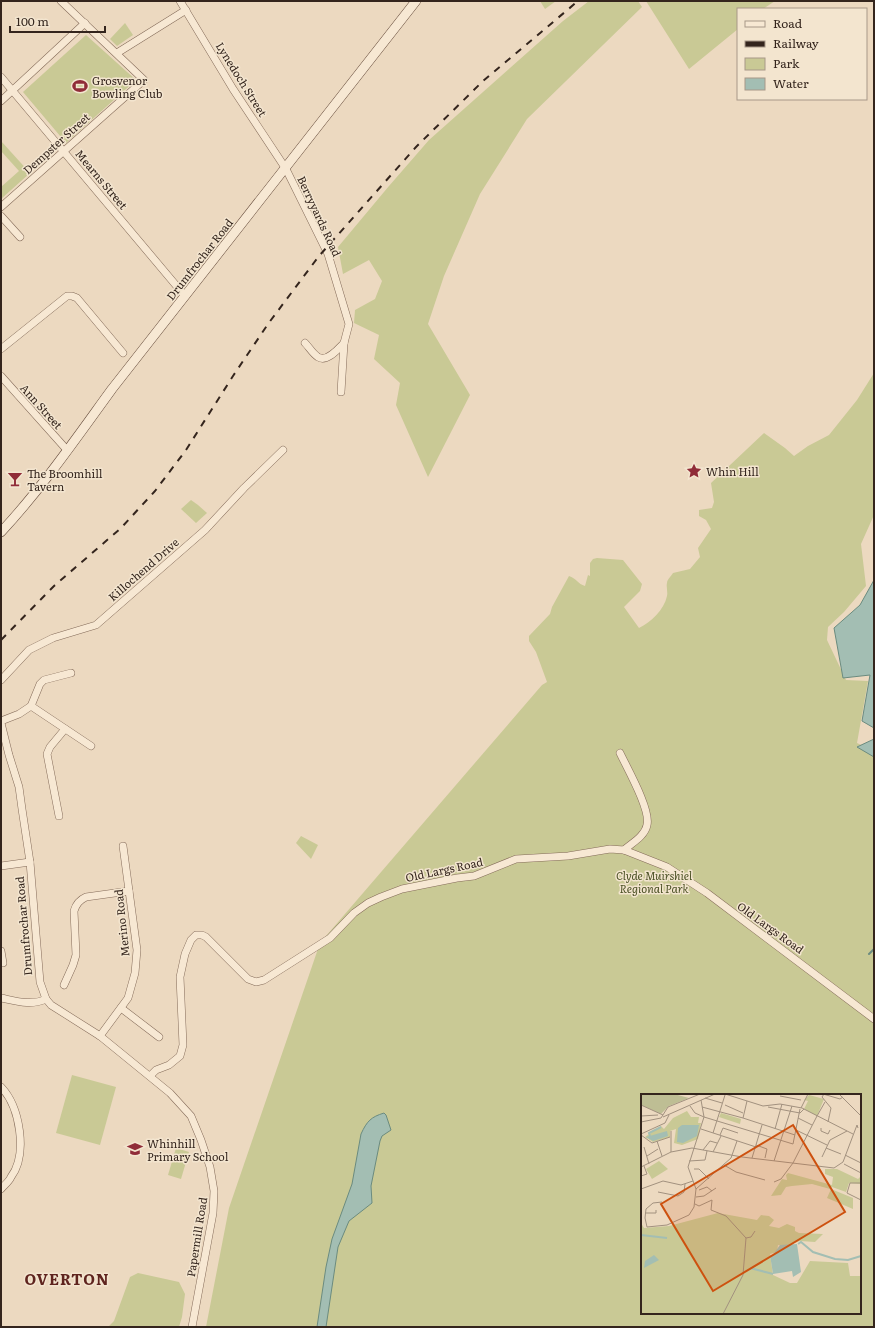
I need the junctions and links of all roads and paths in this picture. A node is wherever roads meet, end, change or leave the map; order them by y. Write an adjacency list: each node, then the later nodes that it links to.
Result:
1 (61, 1): 5 (street)
2 (180, 1): 4 (street, Lynedoch Street)
3 (416, 1): 11 (main road, Drumfrochar Road)
4 (186, 10): 6 (street); 11 (street, Lynedoch Street)
5 (85, 23): 6 (street); 8 (street)
6 (117, 53): 10 (street, Dempster Street)
7 (1, 77): 8 (street, Mearns Street)
8 (12, 90): 9 (street); 10 (street, Mearns Street)
9 (1, 101)
10 (64, 151): 12 (street, Dempster Street); 15 (street, Mearns Street)
11 (286, 168): 15 (main road, Drumfrochar Road); 17 (street, Berryyards Road)
12 (1, 207)
13 (1, 216): 14 (street)
14 (20, 237)
15 (185, 296): 22 (main road, Drumfrochar Road)
16 (305, 343): 17 (street)
17 (344, 343): 21 (street, Berryyards Road)
18 (1, 349): 19 (street)
19 (123, 353)
20 (1, 376): 22 (street, Ann Street)
21 (341, 392)
22 (67, 450): 24 (main road, Drumfrochar Road)
23 (283, 450): 26 (street, Killochend Drive)
24 (1, 532)
25 (71, 674): 27 (street)
26 (1, 680)
27 (31, 706): 28 (street); 29 (street)
28 (1, 722): 35 (street, Drumfrochar Road)
29 (65, 729): 30 (street); 32 (street)
30 (91, 746)
31 (620, 753): 34 (street)
32 (59, 816)
33 (123, 846): 37 (street, Merino Road)
34 (624, 850): 44 (street, Old Largs Road); 47 (street, Old Largs Road)
35 (30, 862): 36 (street); 42 (street, Drumfrochar Road)
36 (1, 866)
37 (129, 891): 40 (street); 43 (street, Merino Road)
38 (1, 951): 39 (street)
39 (3, 963)
40 (64, 985)
41 (1, 998): 42 (street)
42 (46, 999): 45 (street)
43 (121, 1008): 45 (street, Merino Road); 46 (street)
44 (874, 1019)
45 (100, 1036): 47 (street)
46 (159, 1037)
47 (150, 1076): 50 (street, Papermill Road)
48 (1, 1087): 49 (street)
49 (1, 1189)
50 (192, 1327)

